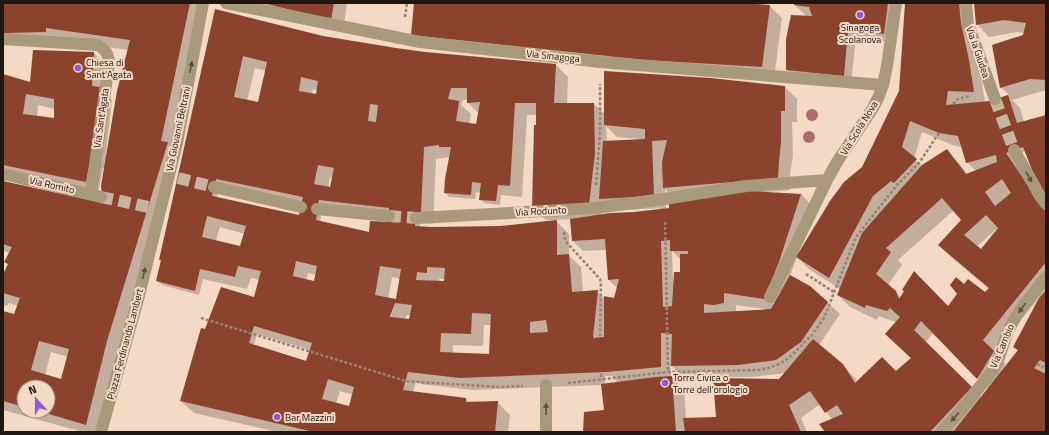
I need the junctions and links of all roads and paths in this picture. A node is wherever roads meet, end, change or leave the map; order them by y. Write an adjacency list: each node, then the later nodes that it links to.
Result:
1 (204, 3): 24 (street, Via Giovanni Beltrani, one-way to 1)
2 (226, 3): 6 (street, Via Sinagoga)
3 (896, 3): 7 (street, Via Scola Nova)
4 (966, 3): 8 (street, Via la Giudea)
5 (3, 39): 15 (street, Via Sant'Agata)
6 (600, 62): 7 (street, Via Sinagoga); 19 (path)
7 (883, 85): 12 (street, Via Scola Nova)
8 (995, 99)
9 (939, 133): 13 (path)
10 (1014, 150): 17 (street, one-way to 17)
11 (3, 174): 15 (street, Via Romito)
12 (827, 180): 16 (street); 25 (street, Via Scola Nova)
13 (897, 185)
14 (214, 187): 18 (street)
15 (96, 195)
16 (664, 199): 19 (street, Via Rodunto); 33 (path)
17 (1046, 204)
18 (301, 206)
19 (595, 208): 21 (street, Via Rodunto)
20 (317, 209): 22 (street)
21 (563, 210): 23 (street, Via Rodunto); 30 (path)
22 (389, 216)
23 (416, 218)
24 (148, 255): 39 (street, Piazza Ferdinando Lambert, one-way to 24)
25 (788, 261): 27 (path); 28 (street, Via Scola Nova)
26 (1046, 277): 41 (street, Via Cambio, one-way to 41)
27 (834, 292)
28 (770, 297)
29 (201, 318): 38 (path)
30 (600, 336)
31 (1036, 364): 32 (path)
32 (1046, 368)
33 (668, 372)
34 (601, 374): 36 (path)
35 (621, 377): 36 (path)
36 (601, 380): 37 (path)
37 (593, 381)
38 (546, 385): 40 (street, one-way to 38)
39 (101, 432)
40 (546, 432)
41 (941, 432)

